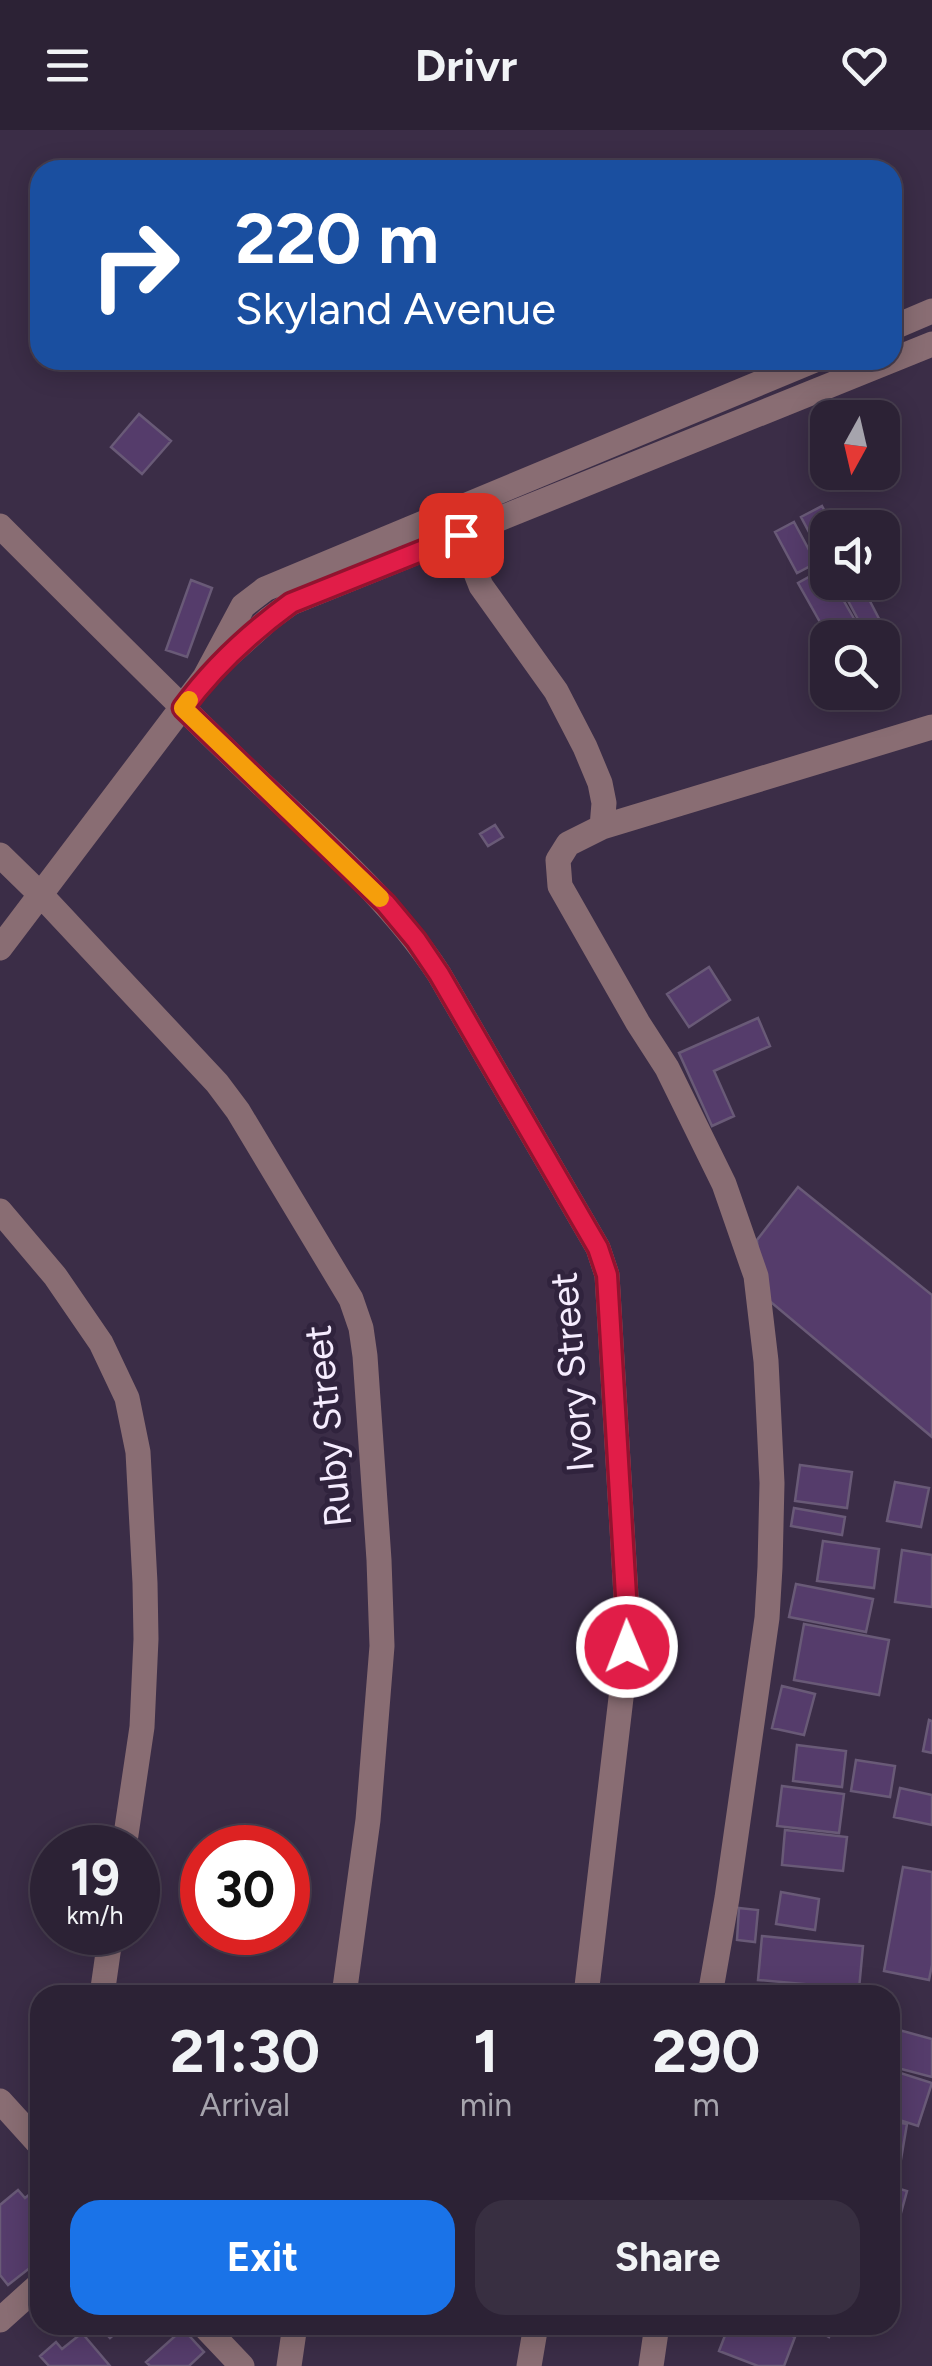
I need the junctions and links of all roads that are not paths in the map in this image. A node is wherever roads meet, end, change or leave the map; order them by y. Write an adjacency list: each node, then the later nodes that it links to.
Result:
1 (932, 311): 2 (street)
2 (902, 324)
3 (932, 344): 4 (street)
4 (902, 356)
5 (791, 370): 9 (street)
6 (868, 370): 8 (street)
7 (0, 526): 10 (street, Ivory Street)
8 (461, 535): 9 (street); 12 (street)
9 (206, 677): 10 (street)
10 (183, 708): 14 (street); 21 (street, Ivory Street)
11 (932, 727): 12 (street)
12 (602, 826): 22 (street)
13 (0, 854): 14 (street, Ruby Street)
14 (41, 894): 15 (street); 20 (street, Ruby Street)
15 (0, 948)
16 (0, 1211): 17 (street)
17 (127, 1825)
18 (108, 1955): 19 (street)
19 (103, 1985)
20 (345, 1985)
21 (587, 1985)
22 (712, 1985)
23 (0, 2101): 24 (street)
24 (30, 2134)
25 (30, 2293): 26 (street)
26 (0, 2320)
27 (211, 2335): 31 (street)
28 (294, 2335): 32 (street)
29 (534, 2335): 33 (street)
30 (656, 2335): 34 (street)
31 (233, 2363)
32 (289, 2366)
33 (529, 2366)
34 (651, 2366)

